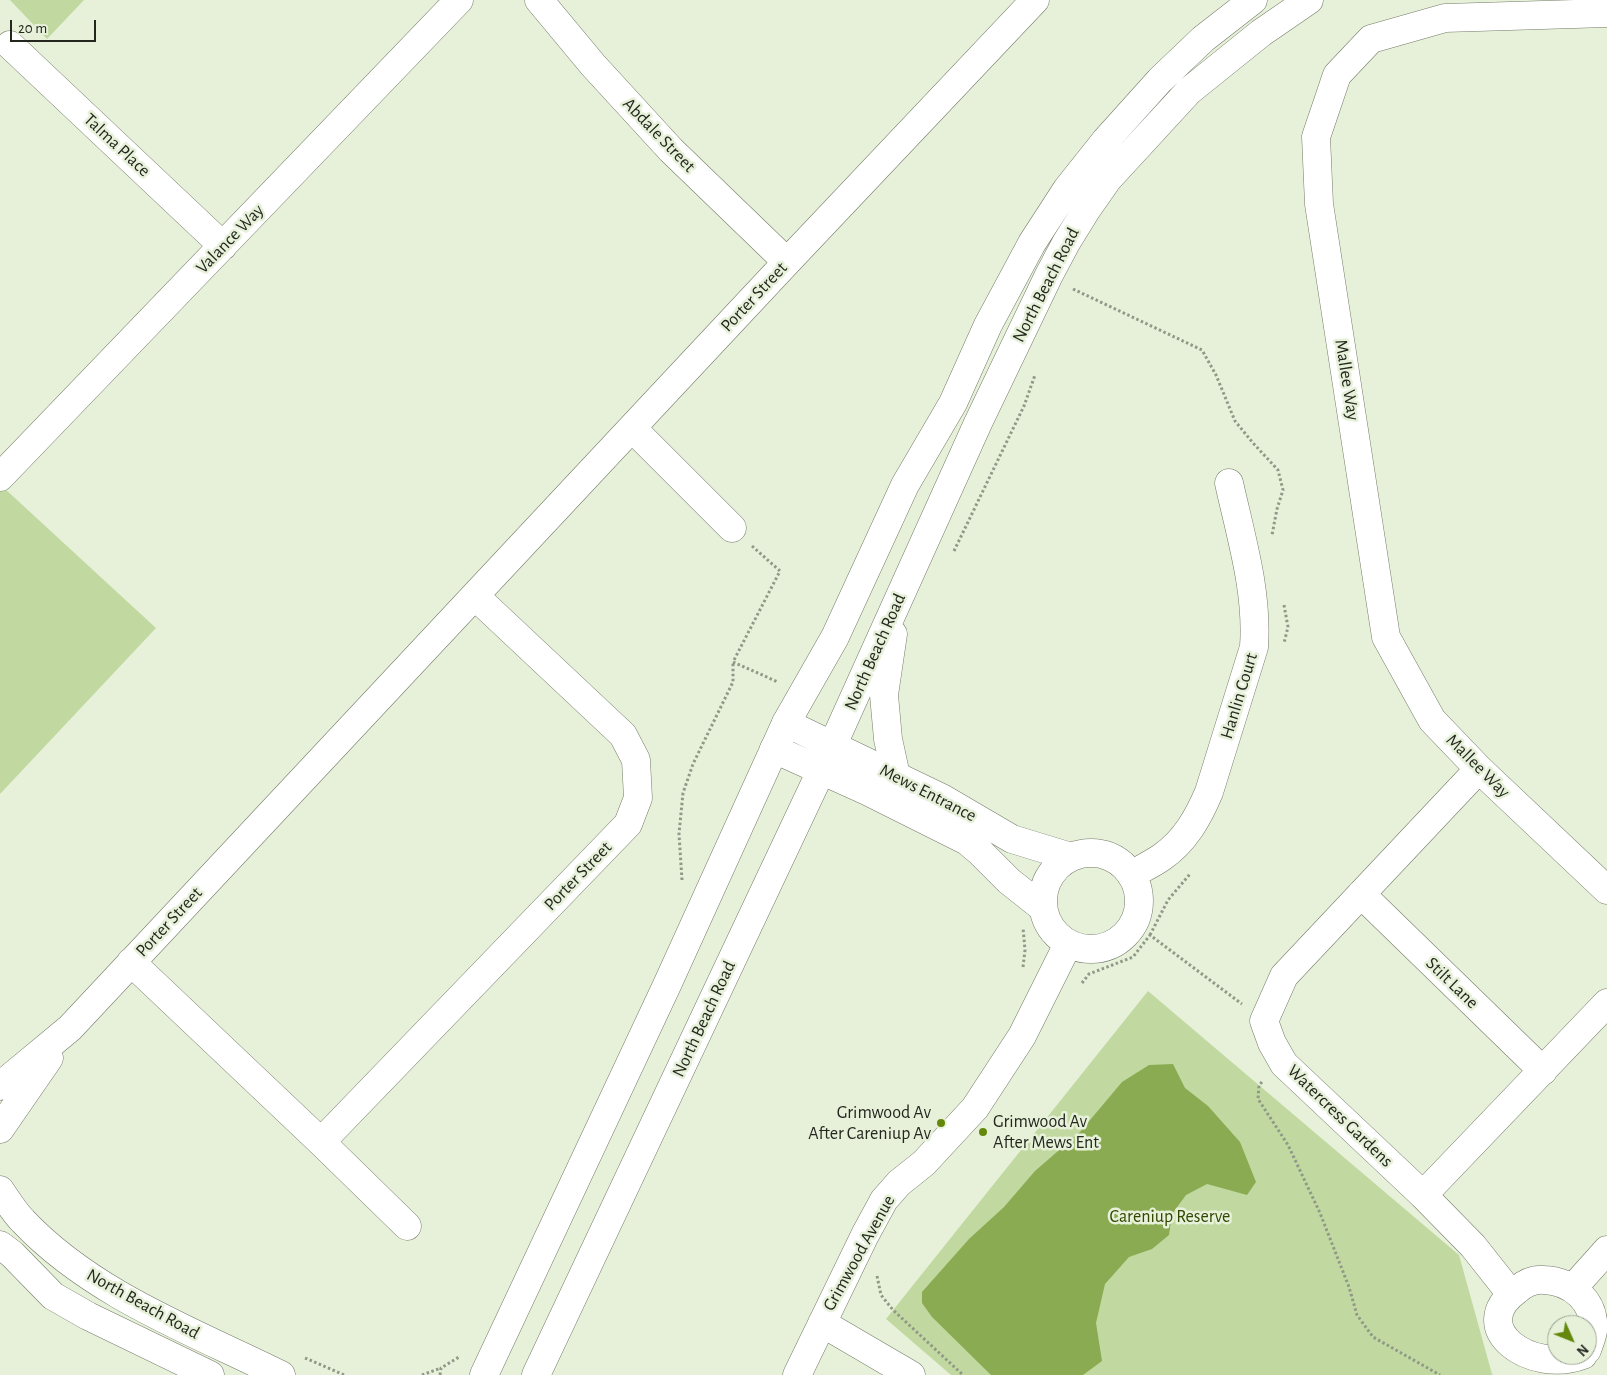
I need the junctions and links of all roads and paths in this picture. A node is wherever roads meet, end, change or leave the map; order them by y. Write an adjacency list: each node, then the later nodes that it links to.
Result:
1 (459, 0): 8 (street, Valance Way)
2 (539, 0): 9 (street, Abdale Street)
3 (1035, 0): 9 (street, Porter Street)
4 (1254, 0): 20 (street, North Beach Road)
5 (1309, 0): 17 (street, North Beach Road)
6 (1607, 13): 23 (street, Mallee Way)
7 (10, 45): 8 (street, Talma Place)
8 (223, 246): 12 (street, Valance Way)
9 (787, 262): 11 (street, Porter Street)
10 (1036, 372): 15 (path)
11 (632, 428): 14 (street); 16 (street, Porter Street)
12 (0, 477)
13 (1229, 483): 27 (street, Hanlin Court)
14 (732, 528): 18 (path)
15 (952, 556)
16 (474, 596): 33 (street, Porter Street); 43 (street, Porter Street)
17 (897, 602): 21 (street, North Beach Road); 25 (street)
18 (733, 662): 19 (path); 28 (path)
19 (786, 686)
20 (786, 723): 21 (street, Mews Entrance); 22 (street, North Beach Road)
21 (832, 745): 24 (street, North Beach Road); 25 (street, Mews Entrance)
22 (774, 749): 24 (street, Mews Entrance); 63 (street, North Beach Road)
23 (1479, 769): 29 (street, Mallee Way); 30 (street)
24 (821, 771): 31 (street, Mews Entrance); 64 (street, North Beach Road)
25 (896, 776): 26 (street, Mews Entrance)
26 (1072, 857): 27 (street); 31 (street)
27 (1131, 875): 32 (street)
28 (682, 884)
29 (1607, 890)
30 (1361, 894): 37 (street); 40 (street, Stilt Lane)
31 (1033, 914): 32 (street); 35 (path)
32 (1068, 944): 35 (street, Grimwood Avenue)
33 (131, 962): 38 (street, Porter Street); 43 (street, Porter Street)
34 (1080, 987): 37 (path)
35 (1043, 994): 54 (street, Grimwood Avenue)
36 (1607, 1003): 40 (street)
37 (1264, 1021): 39 (street, Watercress Gardens)
38 (70, 1028): 41 (street, Porter Street); 42 (street, Porter Street)
39 (1284, 1064): 45 (street, Watercress Gardens); 68 (path)
40 (1543, 1071): 45 (street)
41 (0, 1086)
42 (0, 1129)
43 (321, 1142): 46 (street, Porter Street)
44 (0, 1190): 60 (street, North Beach Road)
45 (1423, 1195): 51 (street, Watercress Gardens)
46 (407, 1226)
47 (0, 1245): 59 (street, North Beach Road)
48 (1607, 1250): 50 (street)
49 (879, 1268): 67 (path)
50 (1573, 1288): 51 (street); 53 (street)
51 (1511, 1294): 57 (street)
52 (1607, 1309): 55 (street)
53 (1592, 1315)
54 (822, 1323): 65 (street, Grimwood Avenue); 66 (street)
55 (1597, 1329)
56 (463, 1350): 58 (path)
57 (1570, 1365)
58 (441, 1368): 61 (path); 62 (path)
59 (210, 1375)
60 (281, 1375)
61 (422, 1375)
62 (440, 1375)
63 (484, 1375)
64 (536, 1375)
65 (797, 1375)
66 (911, 1375)
67 (963, 1375)
68 (1440, 1375)

